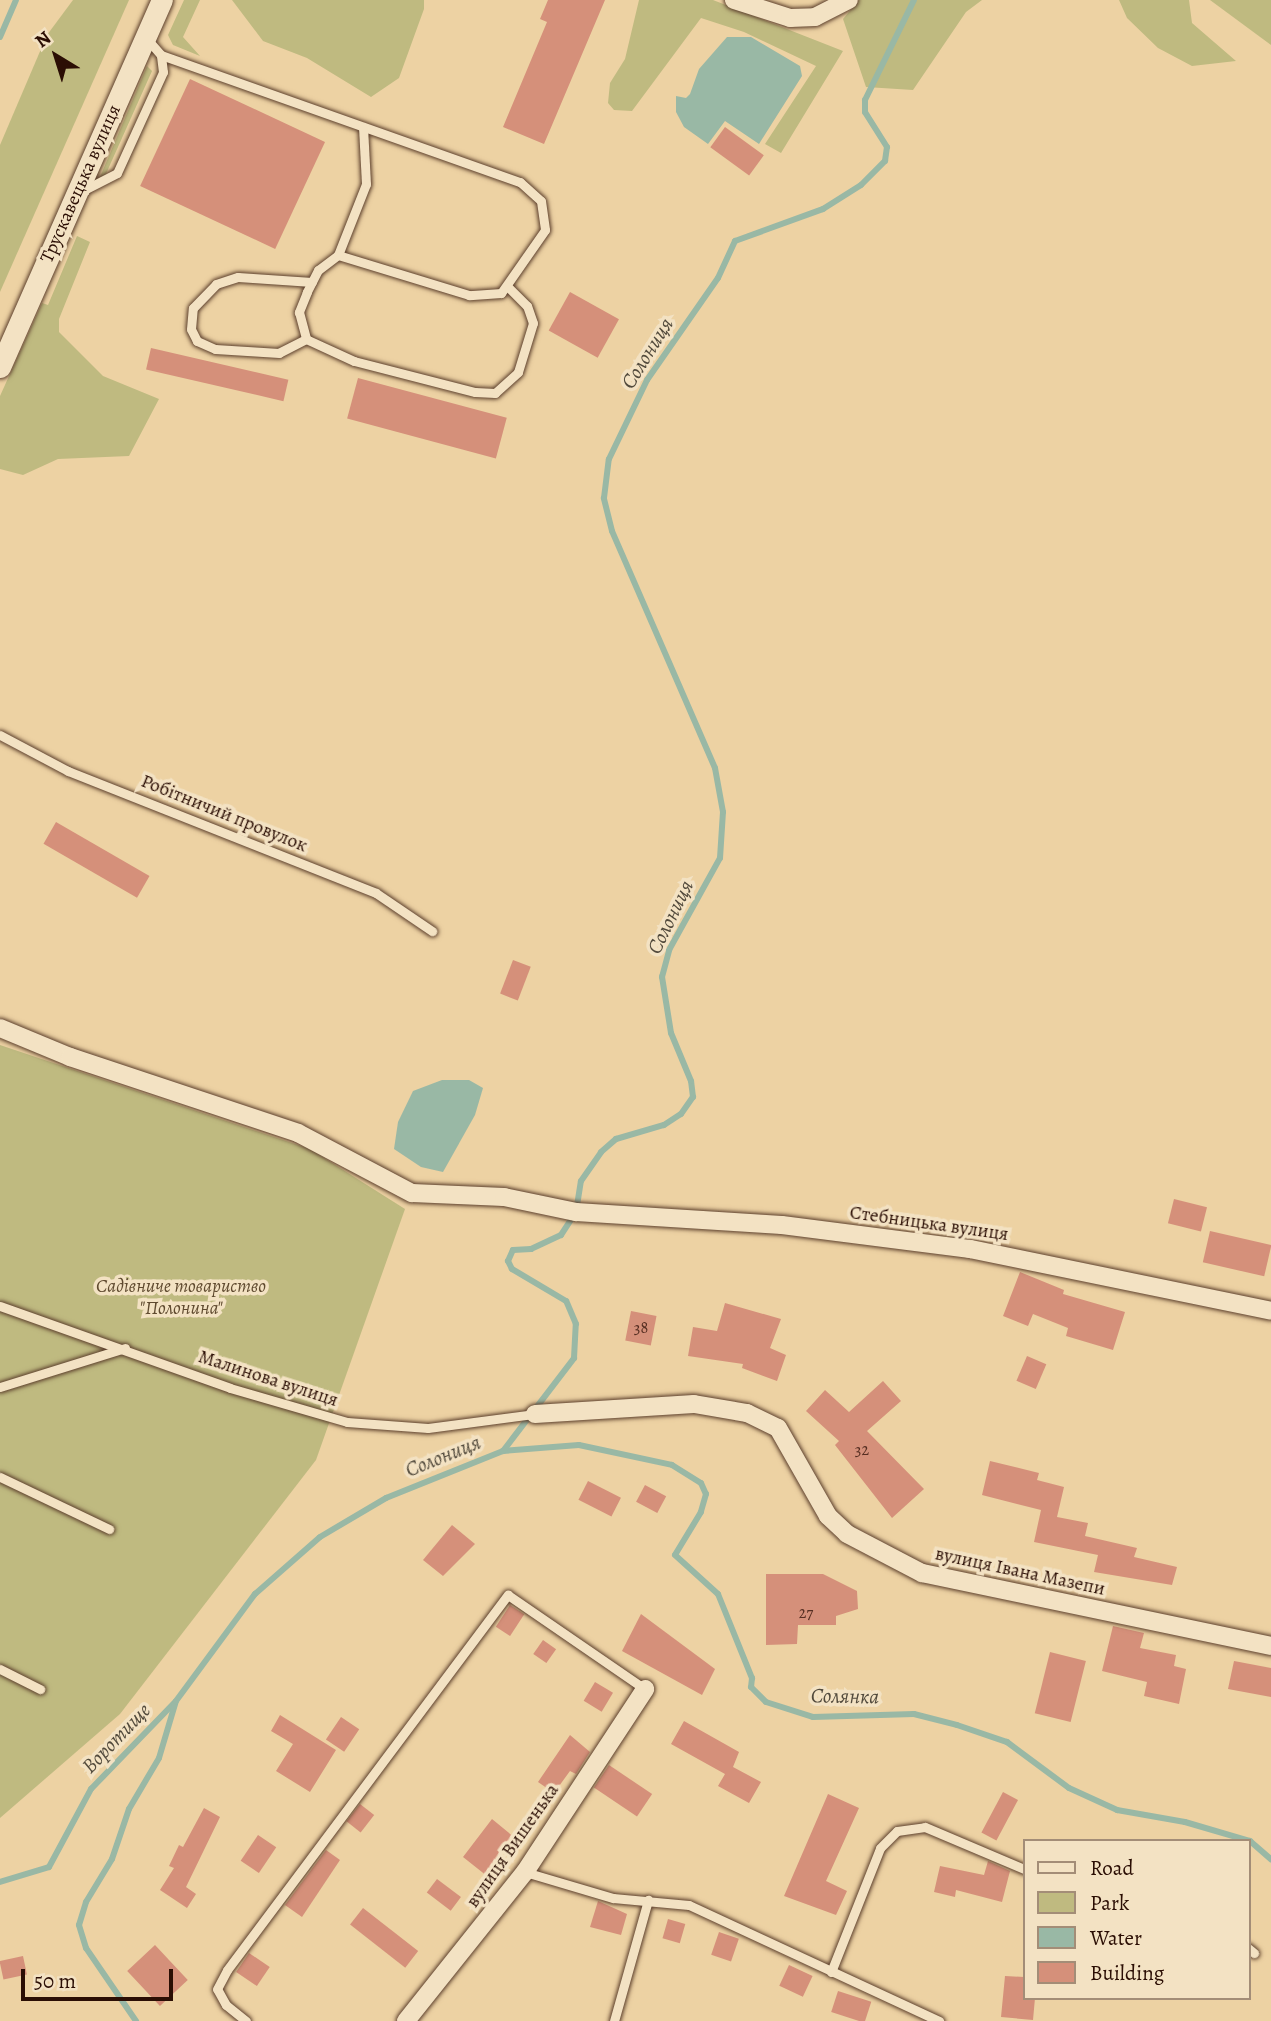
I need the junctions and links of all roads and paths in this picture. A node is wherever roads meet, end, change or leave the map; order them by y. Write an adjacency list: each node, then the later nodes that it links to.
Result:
1 (162, 0): 4 (street, Трускавецька вулиця)
2 (734, 0): 3 (street)
3 (849, 0)
4 (146, 37): 5 (lane); 7 (street, Трускавецька вулиця)
5 (160, 55): 6 (lane); 7 (lane)
6 (363, 127): 8 (lane); 10 (lane)
7 (77, 192): 12 (street, Трускавецька вулиця)
8 (338, 255): 9 (lane); 10 (lane)
9 (312, 282): 11 (lane); 11 (lane)
10 (508, 286): 11 (lane)
11 (306, 339)
12 (0, 367)
13 (0, 735): 14 (lane, Робітничий провулок)
14 (432, 931)
15 (0, 1028): 17 (street, Стебницька вулиця)
16 (0, 1306): 18 (lane, Малинова вулиця)
17 (1271, 1311)
18 (125, 1348): 19 (lane); 20 (lane, Малинова вулиця)
19 (0, 1387)
20 (535, 1414): 23 (street, вулиця Івана Мазепи)
21 (0, 1477): 22 (lane)
22 (109, 1529)
23 (1271, 1646)
24 (0, 1669): 25 (lane)
25 (40, 1689)
26 (645, 1689): 28 (street, вулиця Вишенька); 31 (lane)
27 (1023, 1869): 30 (lane)
28 (525, 1872): 29 (lane); 32 (street, вулиця Вишенька)
29 (648, 1900): 30 (lane); 33 (lane)
30 (831, 1972): 34 (lane)
31 (246, 2021)
32 (406, 2021)
33 (614, 2021)
34 (939, 2021)

